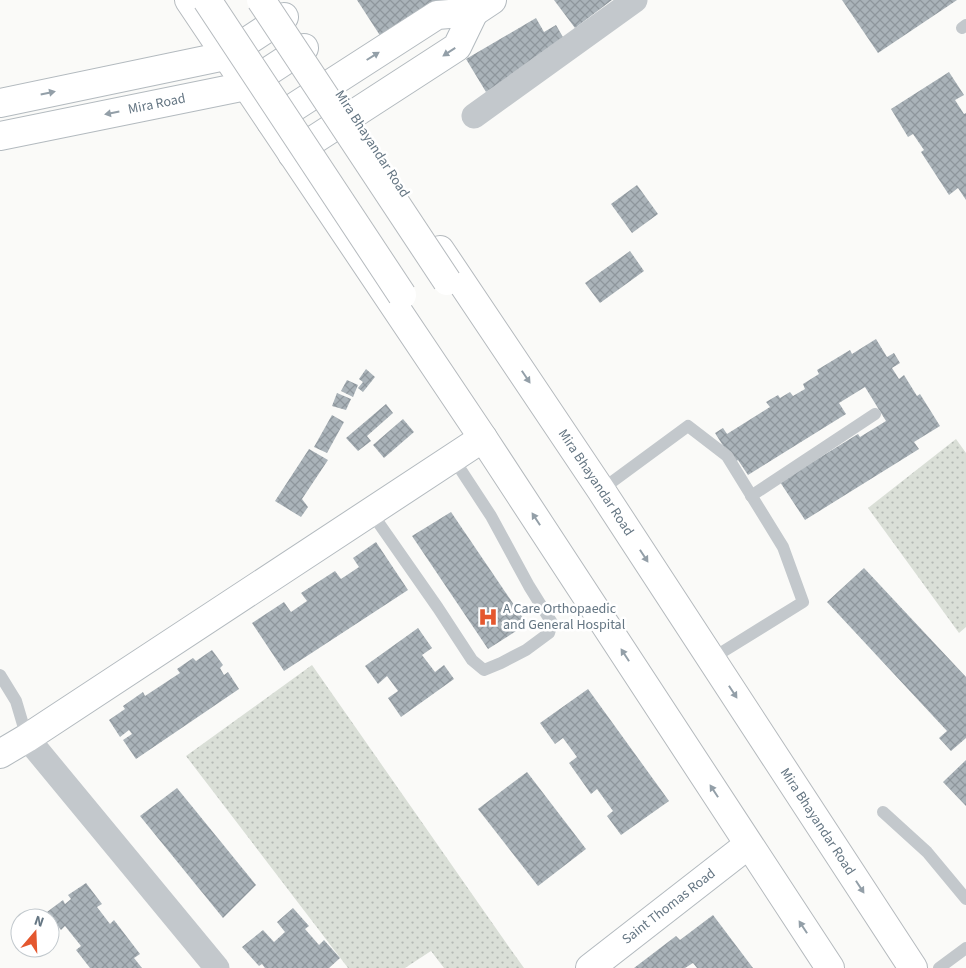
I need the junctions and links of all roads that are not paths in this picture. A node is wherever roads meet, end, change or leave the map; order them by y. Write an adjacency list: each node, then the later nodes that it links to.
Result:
1 (189, 0): 8 (main road)
2 (207, 0): 18 (main road, bridge)
3 (261, 0): 17 (main road, bridge)
4 (635, 0): 13 (street)
5 (478, 4): 9 (main road, one-way to 5); 12 (main road, one-way to 12)
6 (278, 9): 7 (main road, Mira Bhayandar Road); 8 (main road)
7 (304, 48): 9 (main road, Mira Bhayandar Road); 10 (main road, Mira Road)
8 (225, 56): 10 (main road); 11 (main road, one-way to 8)
9 (331, 82): 12 (main road, Mira Bhayandar Road); 14 (main road)
10 (246, 86): 14 (main road); 15 (main road, Mira Road, one-way to 15)
11 (0, 103)
12 (352, 114): 16 (main road); 17 (main road, Mira Bhayandar Road)
13 (474, 116)
14 (271, 122): 16 (main road)
15 (0, 136)
16 (292, 154): 18 (main road)
17 (505, 346): 22 (main road, Mira Bhayandar Road, one-way to 22)
18 (448, 386): 20 (main road)
19 (875, 414): 23 (lane)
20 (482, 438): 21 (main road); 30 (main road, one-way to 20)
21 (453, 458): 24 (main road); 24 (lane)
22 (601, 490): 23 (lane); 25 (main road, Mira Bhayandar Road, one-way to 25)
23 (751, 496): 25 (lane)
24 (371, 512): 27 (main road)
25 (711, 659): 33 (main road, Mira Bhayandar Road, one-way to 33)
26 (0, 675): 27 (lane)
27 (27, 738): 28 (main road); 34 (street)
28 (0, 754)
29 (883, 812): 31 (lane)
30 (748, 844): 35 (main road, Saint Thomas Road); 36 (main road, one-way to 30)
31 (966, 899)
32 (966, 948): 37 (lane)
33 (908, 963)
34 (217, 968)
35 (590, 968)
36 (830, 968)
37 (939, 968)

